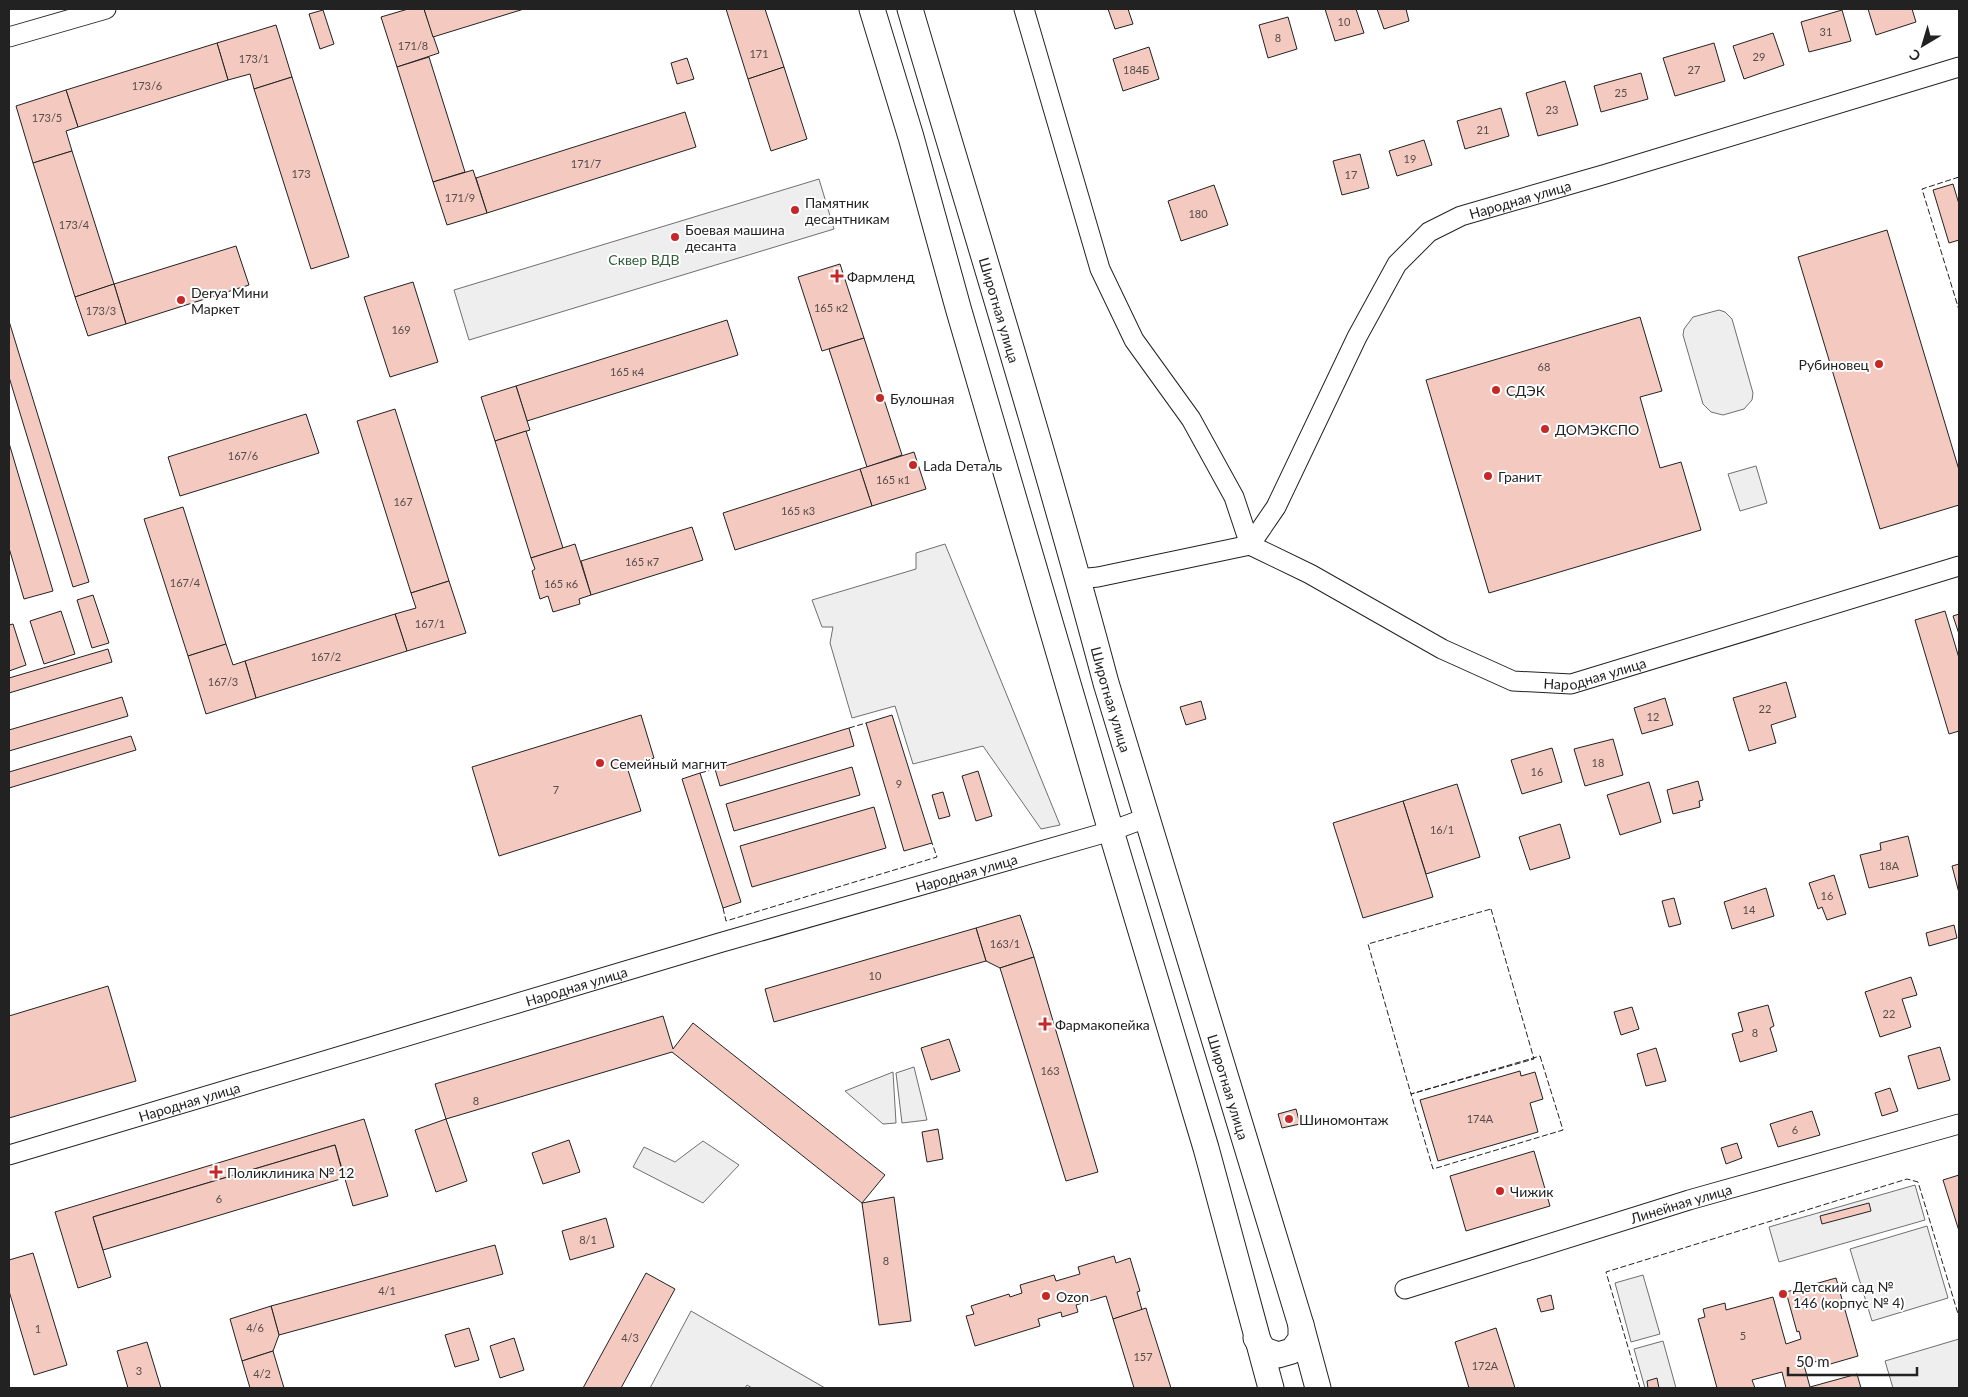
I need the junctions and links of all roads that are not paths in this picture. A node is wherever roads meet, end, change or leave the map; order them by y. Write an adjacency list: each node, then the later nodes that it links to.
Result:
1 (106, 9): 5 (street)
2 (872, 9): 8 (main road)
3 (910, 9): 7 (main road, Широтная улица)
4 (1024, 9): 11 (street)
5 (9, 37)
6 (1959, 67): 11 (street, Народная улица)
7 (997, 300): 8 (main road); 9 (main road, Широтная улица)
8 (959, 311): 10 (main road)
9 (1016, 364): 10 (main road); 13 (main road, Широтная улица)
10 (978, 375): 15 (main road)
11 (1250, 544): 12 (street, Народная улица); 13 (street)
12 (1959, 566)
13 (1078, 579): 14 (main road, Широтная улица)
14 (1146, 818): 15 (street, Народная улица); 19 (main road, Широтная улица)
15 (1111, 831): 17 (street, Народная улица); 20 (main road)
16 (1959, 1124): 18 (street, Линейная улица)
17 (9, 1155)
18 (1405, 1289)
19 (1301, 1325): 20 (main road); 22 (main road, Широтная улица)
20 (1256, 1338): 21 (main road)
21 (1271, 1388)
22 (1318, 1388)

